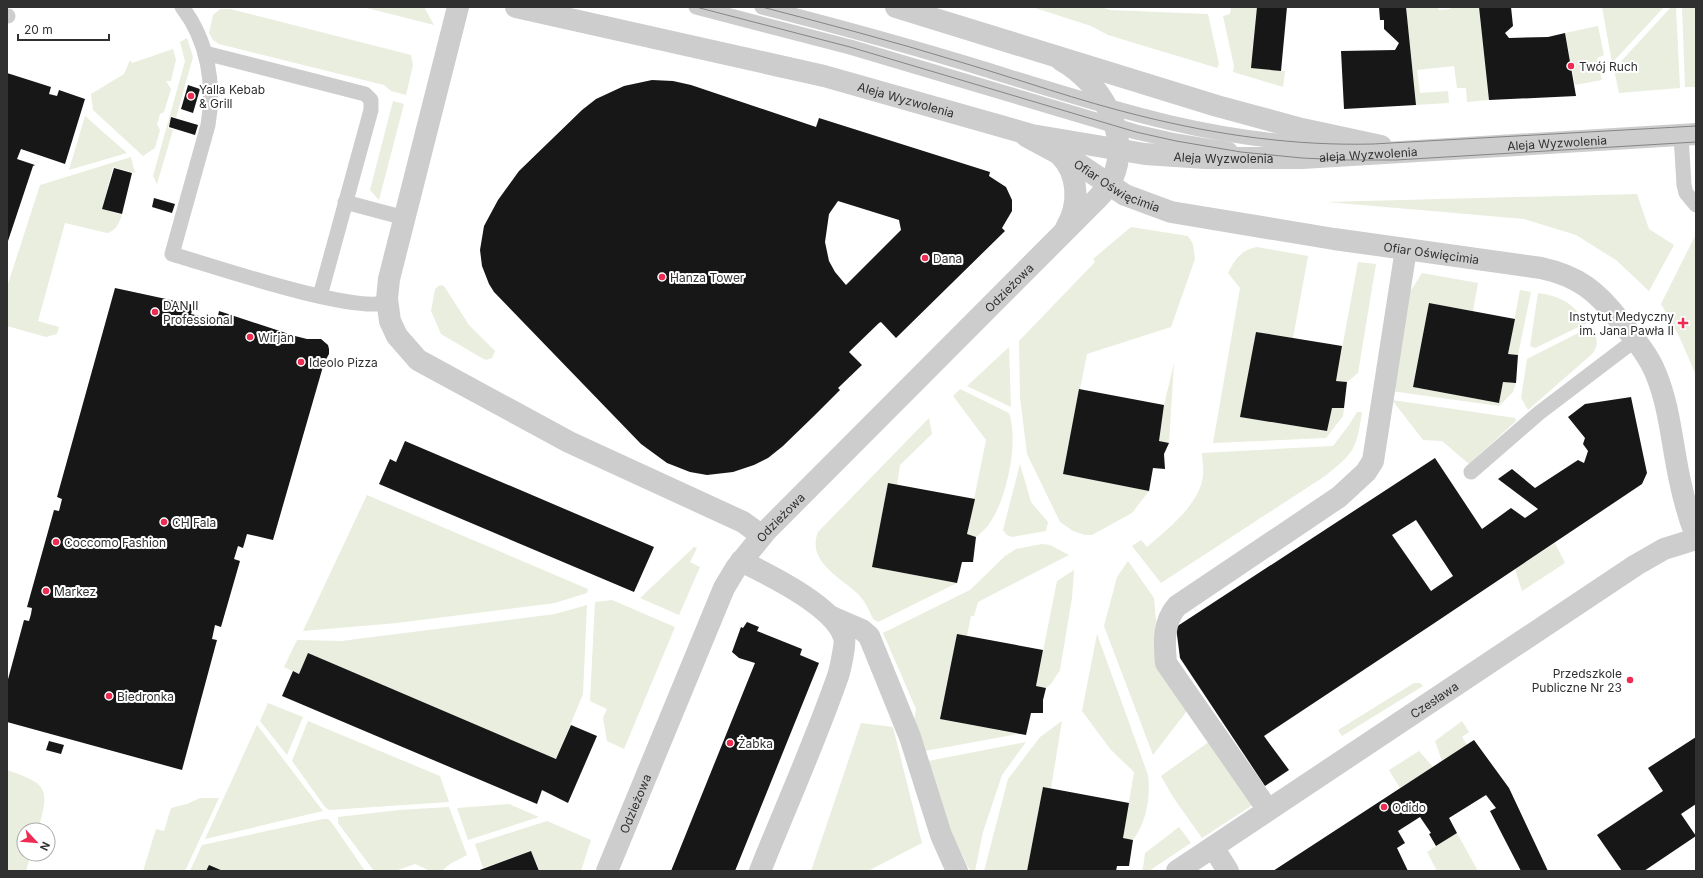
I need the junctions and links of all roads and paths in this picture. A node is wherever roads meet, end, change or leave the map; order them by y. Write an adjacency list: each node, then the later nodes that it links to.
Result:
1 (182, 7): 8 (lane)
2 (458, 7): 21 (street)
3 (516, 7): 10 (street, Aleja Wyzwolenia)
4 (696, 7): 9 (lane)
5 (762, 7): 9 (lane)
6 (896, 7): 7 (street, Aleja Wyzwolenia)
7 (1039, 51): 9 (street); 12 (street, Aleja Wyzwolenia)
8 (205, 53): 19 (lane); 24 (lane)
9 (1110, 116): 13 (lane); 15 (street); 17 (lane)
10 (1014, 131): 14 (street, Ofiar Oświęcimia); 15 (street, Aleja Wyzwolenia)
11 (1688, 135): 16 (street, Aleja Wyzwolenia); 20 (lane)
12 (1330, 136): 13 (street, aleja Wyzwolenia)
13 (1373, 144): 16 (street, aleja Wyzwolenia)
14 (1054, 150): 18 (street, Ofiar Oświęcimia); 22 (street, Odzieżowa)
15 (1118, 150): 17 (street, Aleja Wyzwolenia); 18 (street, Odzieżowa)
16 (1418, 151): 17 (street, aleja Wyzwolenia)
17 (1302, 158)
18 (1109, 185): 22 (street, Odzieżowa); 23 (street, Ofiar Oświęcimia)
19 (345, 202): 21 (lane); 24 (lane)
20 (1696, 206)
21 (405, 218): 25 (street)
22 (1060, 236): 28 (street, Odzieżowa)
23 (1406, 249): 26 (street, Ofiar Oświęcimia); 33 (street)
24 (320, 296): 25 (lane)
25 (387, 302): 28 (street)
26 (1635, 340): 27 (lane); 29 (street, Ofiar Oświęcimia)
27 (1471, 472)
28 (762, 536): 31 (street, Odzieżowa)
29 (1696, 536)
30 (1696, 539): 33 (street, Czesława)
31 (741, 561): 32 (street); 35 (street, Odzieżowa)
32 (832, 617): 36 (street); 37 (street)
33 (1268, 810): 34 (street, Czesława)
34 (1212, 847): 38 (street, Czesława); 39 (street)
35 (607, 871)
36 (760, 871)
37 (957, 871)
38 (1177, 871)
39 (1228, 871)

